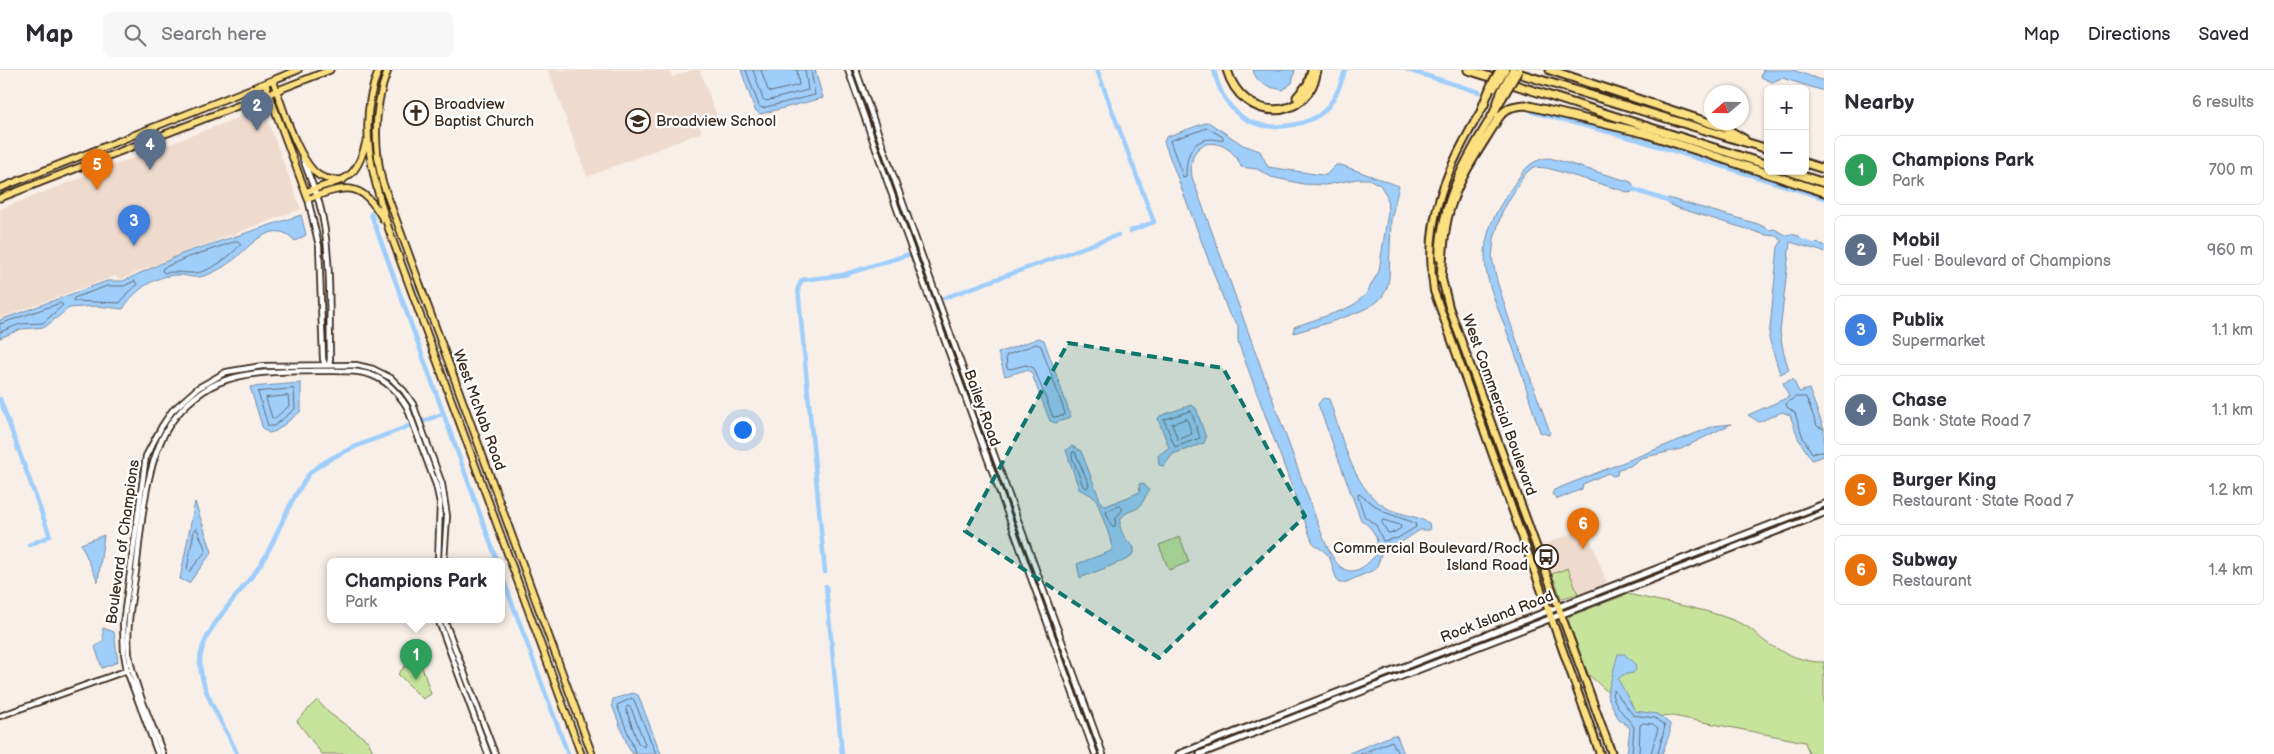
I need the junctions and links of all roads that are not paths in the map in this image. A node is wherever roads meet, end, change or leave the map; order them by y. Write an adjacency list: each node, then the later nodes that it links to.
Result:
1 (298, 70): 17 (main road)
2 (330, 70): 20 (main road)
3 (379, 70): 24 (main road, West McNab Road)
4 (388, 70): 62 (main road, West McNab Road)
5 (848, 70): 63 (street, Bailey Road)
6 (856, 70): 64 (street, Bailey Road)
7 (1227, 70): 10 (highway)
8 (1232, 70): 9 (highway)
9 (1312, 70)
10 (1317, 70)
11 (1468, 70): 28 (highway)
12 (1500, 70): 19 (highway, bridge)
13 (1507, 70): 19 (highway, bridge); 25 (highway)
14 (1513, 70): 19 (highway, bridge)
15 (1519, 70): 19 (highway, bridge)
16 (1550, 70): 25 (highway)
17 (273, 80): 18 (main road); 20 (main road)
18 (265, 83): 21 (main road); 34 (main road)
19 (1498, 89): 22 (highway); 23 (highway)
20 (276, 90): 21 (main road); 27 (main road)
21 (269, 94): 37 (main road); 39 (main road)
22 (1482, 108): 49 (highway, West Commercial Boulevard)
23 (1494, 113): 41 (highway, West Commercial Boulevard)
24 (368, 138): 32 (main road); 40 (main road, West McNab Road)
25 (1755, 145): 26 (highway)
26 (1764, 148)
27 (302, 156): 32 (main road); 35 (street)
28 (1764, 164)
29 (1809, 164): 30 (highway)
30 (1824, 169)
31 (1800, 175): 33 (highway)
32 (343, 180): 35 (main road)
33 (1824, 183)
34 (0, 188)
35 (314, 189): 37 (main road); 38 (street)
36 (1824, 192): 41 (highway)
37 (307, 196): 38 (main road); 42 (street)
38 (316, 196): 40 (main road); 42 (street)
39 (0, 198)
40 (389, 230): 61 (main road, West McNab Road)
41 (1442, 279): 48 (highway, West Commercial Boulevard)
42 (327, 364): 43 (street); 47 (street, Boulevard of Champions); 55 (street, Boulevard of Champions)
43 (327, 371): 46 (street, Boulevard of Champions); 54 (street, Boulevard of Champions)
44 (1824, 504): 48 (main road, Rock Island Road)
45 (1824, 513): 50 (main road, Rock Island Road)
46 (438, 558)
47 (444, 558)
48 (1558, 607): 49 (main road, Rock Island Road); 50 (highway, West Commercial Boulevard)
49 (1548, 610): 51 (highway, West Commercial Boulevard); 65 (main road, Rock Island Road)
50 (1560, 614): 51 (main road, Rock Island Road); 68 (highway, West Commercial Boulevard)
51 (1550, 618): 66 (main road, Rock Island Road); 67 (highway, West Commercial Boulevard)
52 (439, 623): 59 (street)
53 (446, 623): 60 (street)
54 (133, 669): 55 (street); 58 (street, Boulevard of Champions)
55 (127, 671): 56 (street); 57 (street, Boulevard of Champions)
56 (0, 716)
57 (158, 754)
58 (163, 754)
59 (488, 754)
60 (495, 754)
61 (581, 754)
62 (592, 754)
63 (1095, 754)
64 (1103, 754)
65 (1179, 754)
66 (1200, 754)
67 (1600, 754)
68 (1612, 754)

